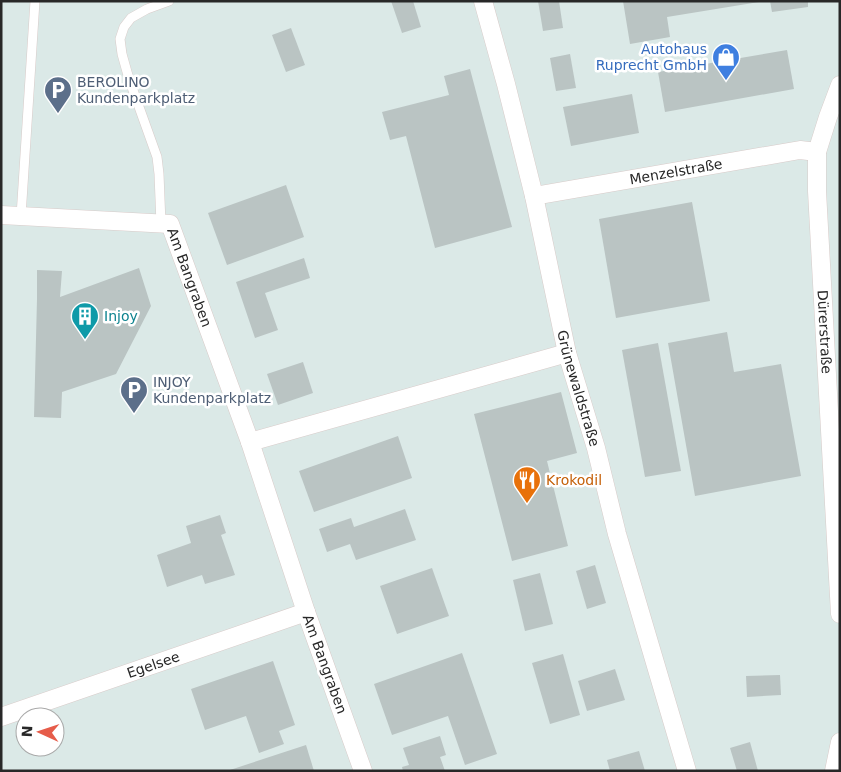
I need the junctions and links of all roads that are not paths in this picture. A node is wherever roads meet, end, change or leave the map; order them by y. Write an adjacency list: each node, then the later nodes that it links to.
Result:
1 (35, 1): 8 (lane)
2 (169, 1): 9 (lane)
3 (483, 1): 6 (street, Grünewaldstraße)
4 (840, 85): 5 (street, Dürerstraße)
5 (817, 152): 6 (street, Menzelstraße); 13 (street, Dürerstraße)
6 (534, 196): 10 (street, Grünewaldstraße)
7 (1, 215): 8 (street, Am Bangraben)
8 (22, 216): 9 (street, Am Bangraben)
9 (161, 224): 11 (street, Am Bangraben)
10 (567, 353): 11 (street); 17 (street, Grünewaldstraße)
11 (250, 442): 12 (street, Am Bangraben)
12 (306, 612): 14 (street, Egelsee); 16 (street, Am Bangraben)
13 (840, 614)
14 (1, 717)
15 (840, 742): 18 (street)
16 (363, 771)
17 (687, 771)
18 (834, 771)

